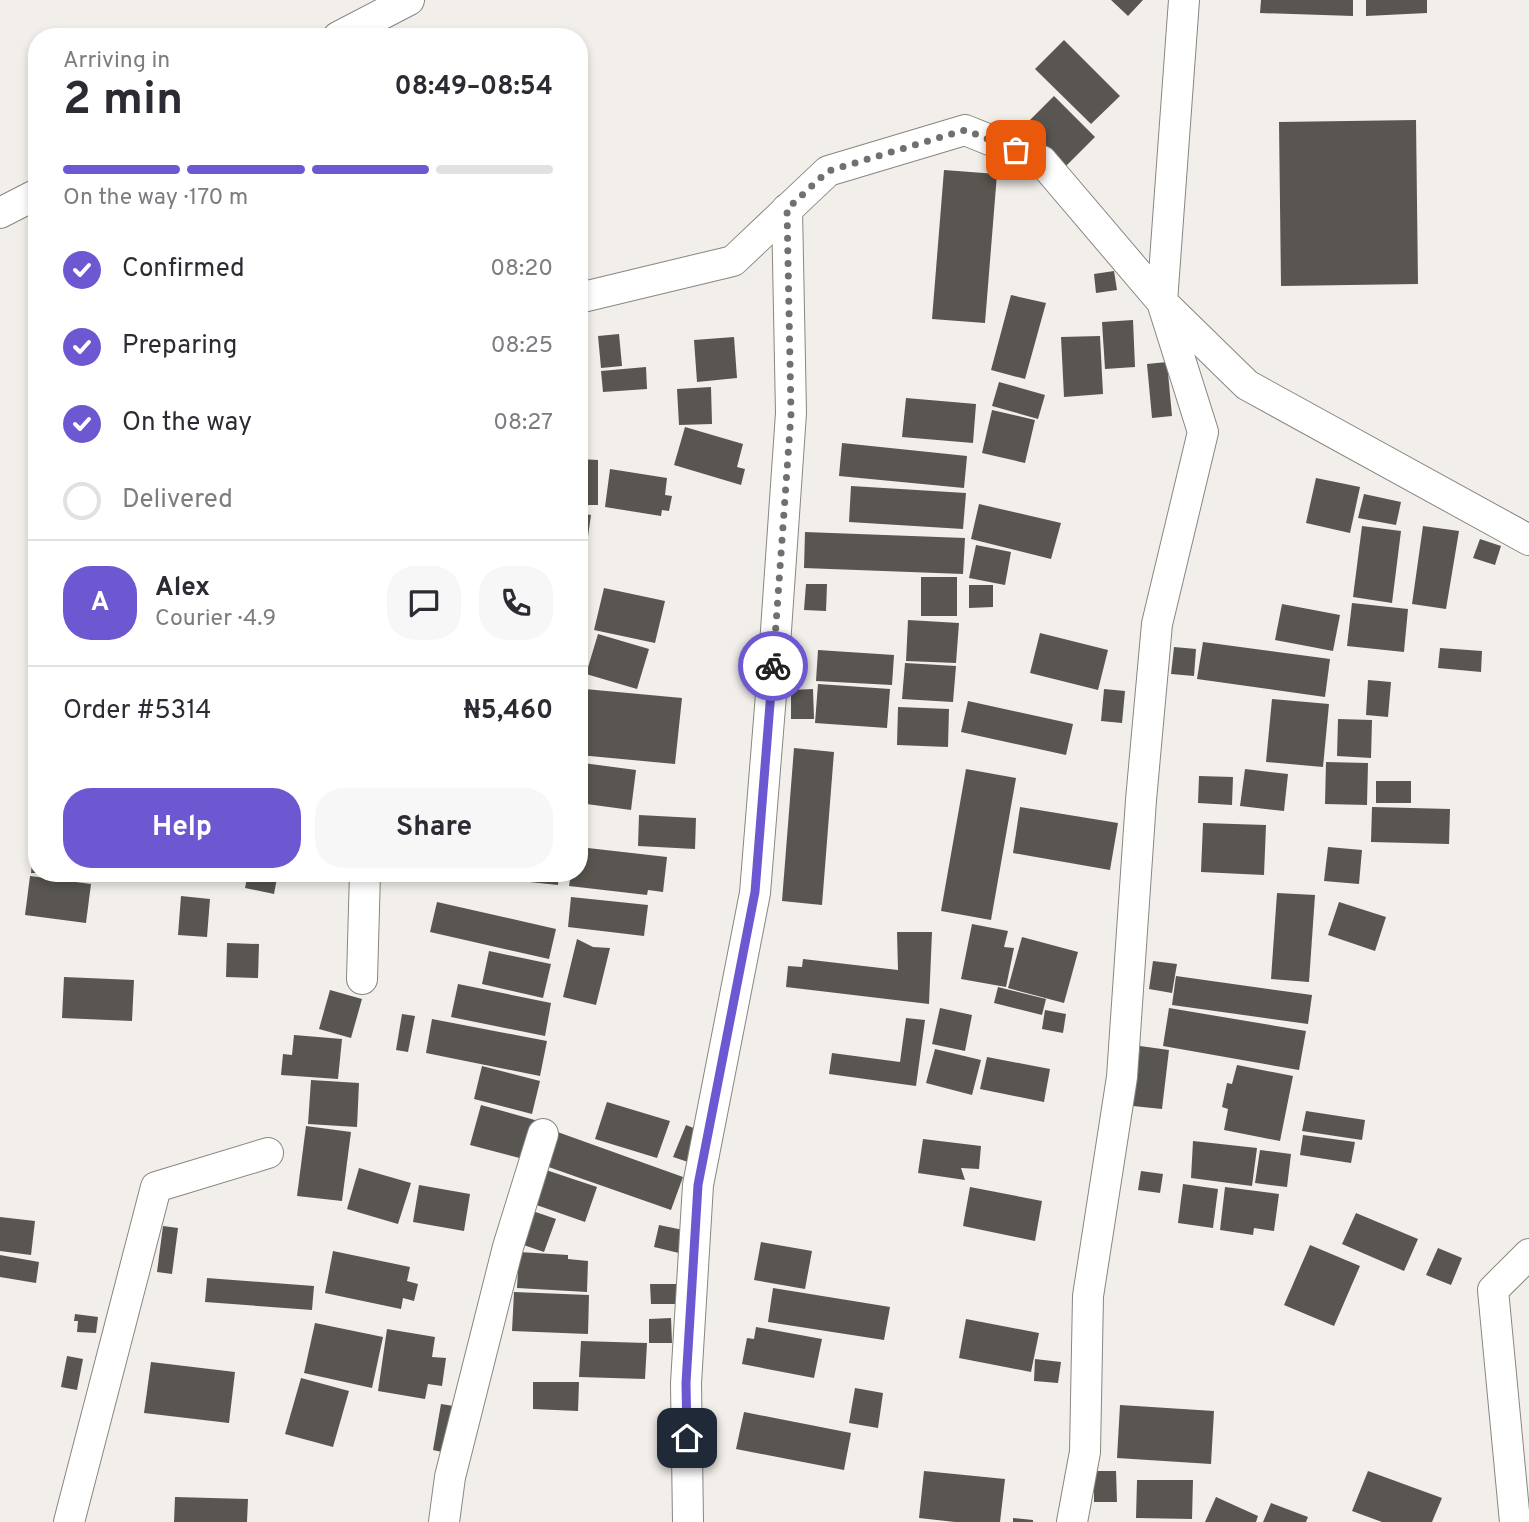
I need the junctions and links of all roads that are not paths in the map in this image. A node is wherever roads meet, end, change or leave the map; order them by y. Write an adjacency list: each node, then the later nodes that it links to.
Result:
1 (409, 0): 3 (street)
2 (1184, 0): 8 (street)
3 (355, 28)
4 (28, 199): 6 (street)
5 (787, 209): 7 (street); 8 (street); 17 (street)
6 (0, 213)
7 (588, 296)
8 (1162, 302): 9 (street); 18 (street)
9 (1529, 540)
10 (365, 882): 11 (street)
11 (362, 979)
12 (543, 1134): 16 (street)
13 (268, 1153): 15 (street)
14 (1529, 1254): 19 (street)
15 (69, 1522)
16 (444, 1522)
17 (688, 1522)
18 (1072, 1522)
19 (1515, 1522)

